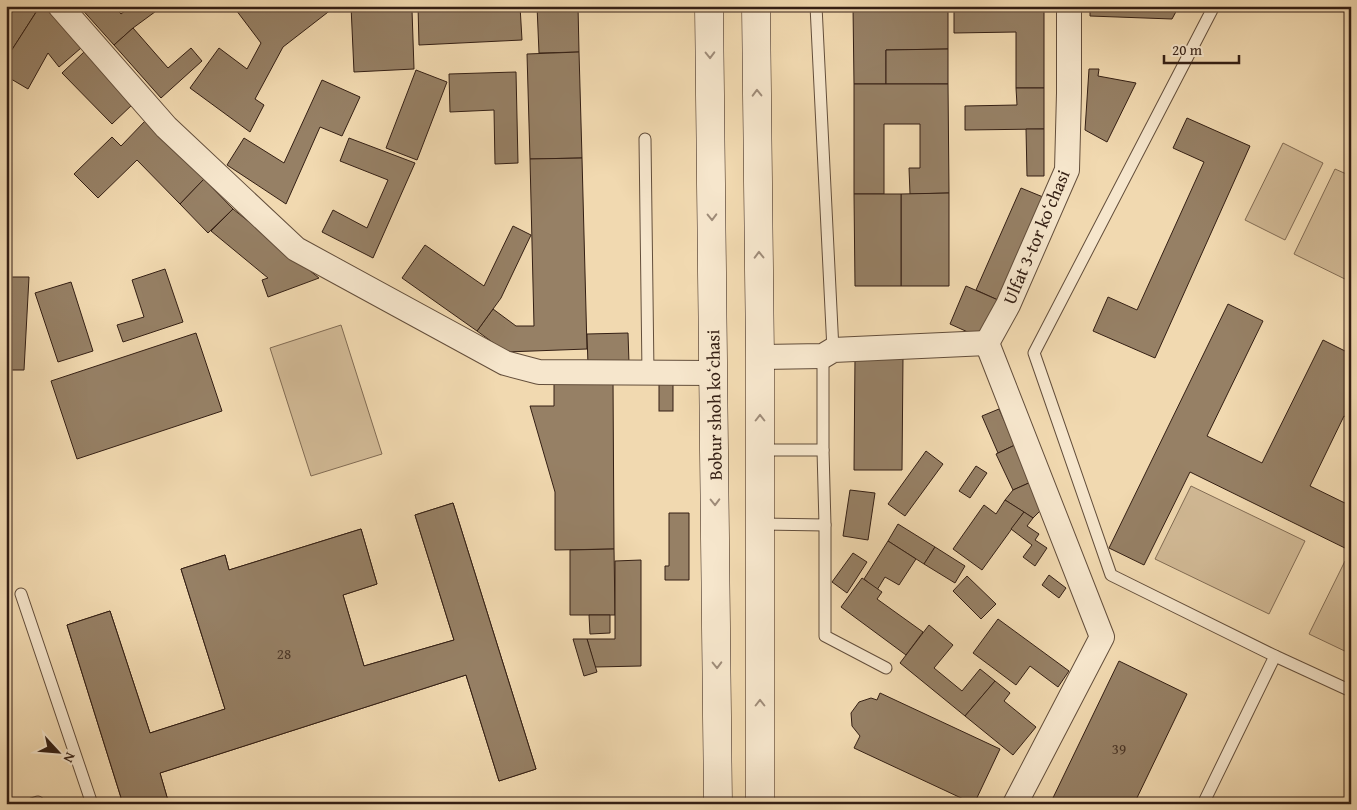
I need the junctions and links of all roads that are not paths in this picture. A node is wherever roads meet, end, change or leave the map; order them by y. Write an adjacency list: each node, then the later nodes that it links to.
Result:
1 (60, 6): 11 (street)
2 (709, 6): 12 (main road, Bobur shoh koʻchasi, one-way to 12)
3 (756, 6): 10 (main road, one-way to 3)
4 (816, 6): 9 (lane)
5 (1069, 6): 8 (street, Ulfat 3-tor koʻchasi)
6 (1214, 6): 18 (lane)
7 (645, 139): 11 (lane)
8 (987, 343): 9 (street); 28 (street)
9 (828, 353): 10 (street); 14 (lane)
10 (760, 357): 13 (main road, one-way to 10)
11 (648, 374): 12 (street)
12 (714, 374): 22 (main road, Bobur shoh koʻchasi, one-way to 22)
13 (760, 450): 14 (lane); 15 (main road)
14 (823, 450): 16 (lane)
15 (760, 524): 16 (lane); 21 (main road, one-way to 15)
16 (825, 525): 19 (lane)
17 (21, 594): 25 (lane)
18 (1275, 656): 20 (lane); 29 (lane)
19 (886, 668)
20 (1351, 691)
21 (760, 740): 22 (main road); 27 (main road)
22 (718, 746): 26 (main road, Bobur shoh koʻchasi)
23 (32, 804): 24 (lane)
24 (38, 804)
25 (92, 804)
26 (718, 804)
27 (760, 804)
28 (1014, 804)
29 (1203, 804)

